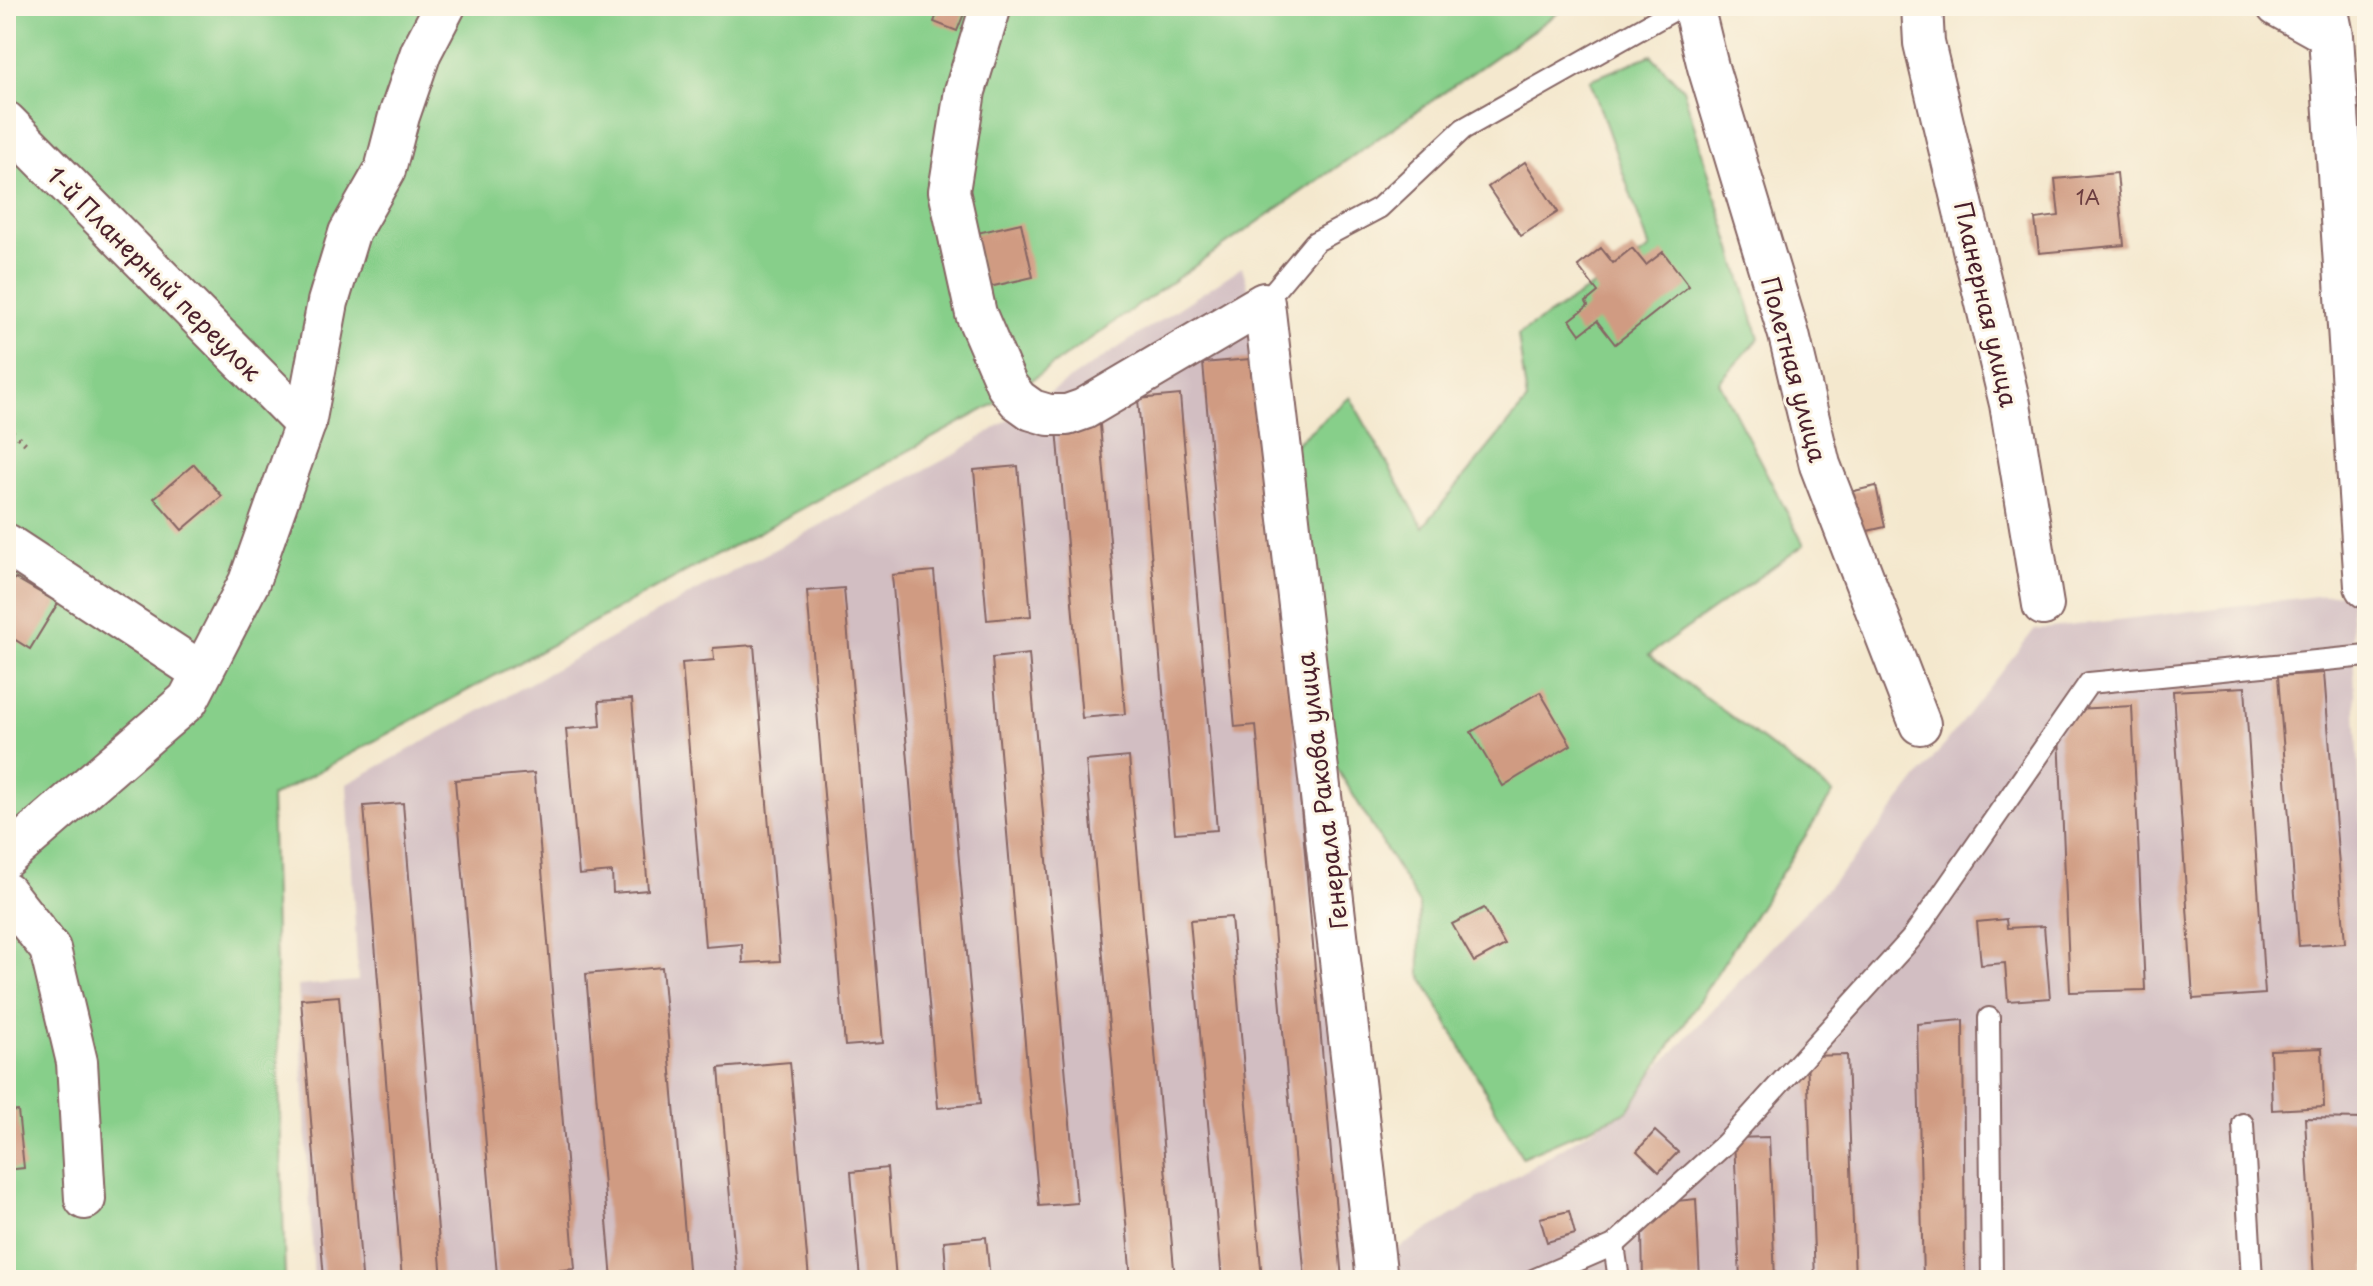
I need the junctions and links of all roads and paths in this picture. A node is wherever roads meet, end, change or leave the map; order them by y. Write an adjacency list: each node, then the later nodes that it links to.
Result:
1 (991, 6): 9 (street)
2 (1681, 6): 9 (lane)
3 (1693, 6): 18 (street, Полетная улица)
4 (1922, 6): 15 (street, Планерная улица)
5 (2277, 6): 7 (street)
6 (434, 10): 10 (street)
7 (2328, 21): 14 (street)
8 (6, 122): 10 (street, 1-й Планерный переулок)
9 (1264, 303): 26 (street, Генерала Ракова улица)
10 (305, 424): 17 (street)
11 (6, 426): 12 (path)
12 (28, 446)
13 (6, 544): 17 (street)
14 (2367, 586)
15 (2043, 605)
16 (2367, 656): 24 (lane)
17 (201, 672): 19 (street)
18 (1920, 724)
19 (6, 857)
20 (6, 893): 23 (street)
21 (1989, 1018): 29 (lane)
22 (2243, 1124): 30 (lane)
23 (85, 1199)
24 (1614, 1245): 25 (lane); 28 (lane)
25 (1554, 1276): 27 (lane)
26 (1377, 1280)
27 (1533, 1280)
28 (1619, 1280)
29 (1992, 1280)
30 (2252, 1280)

